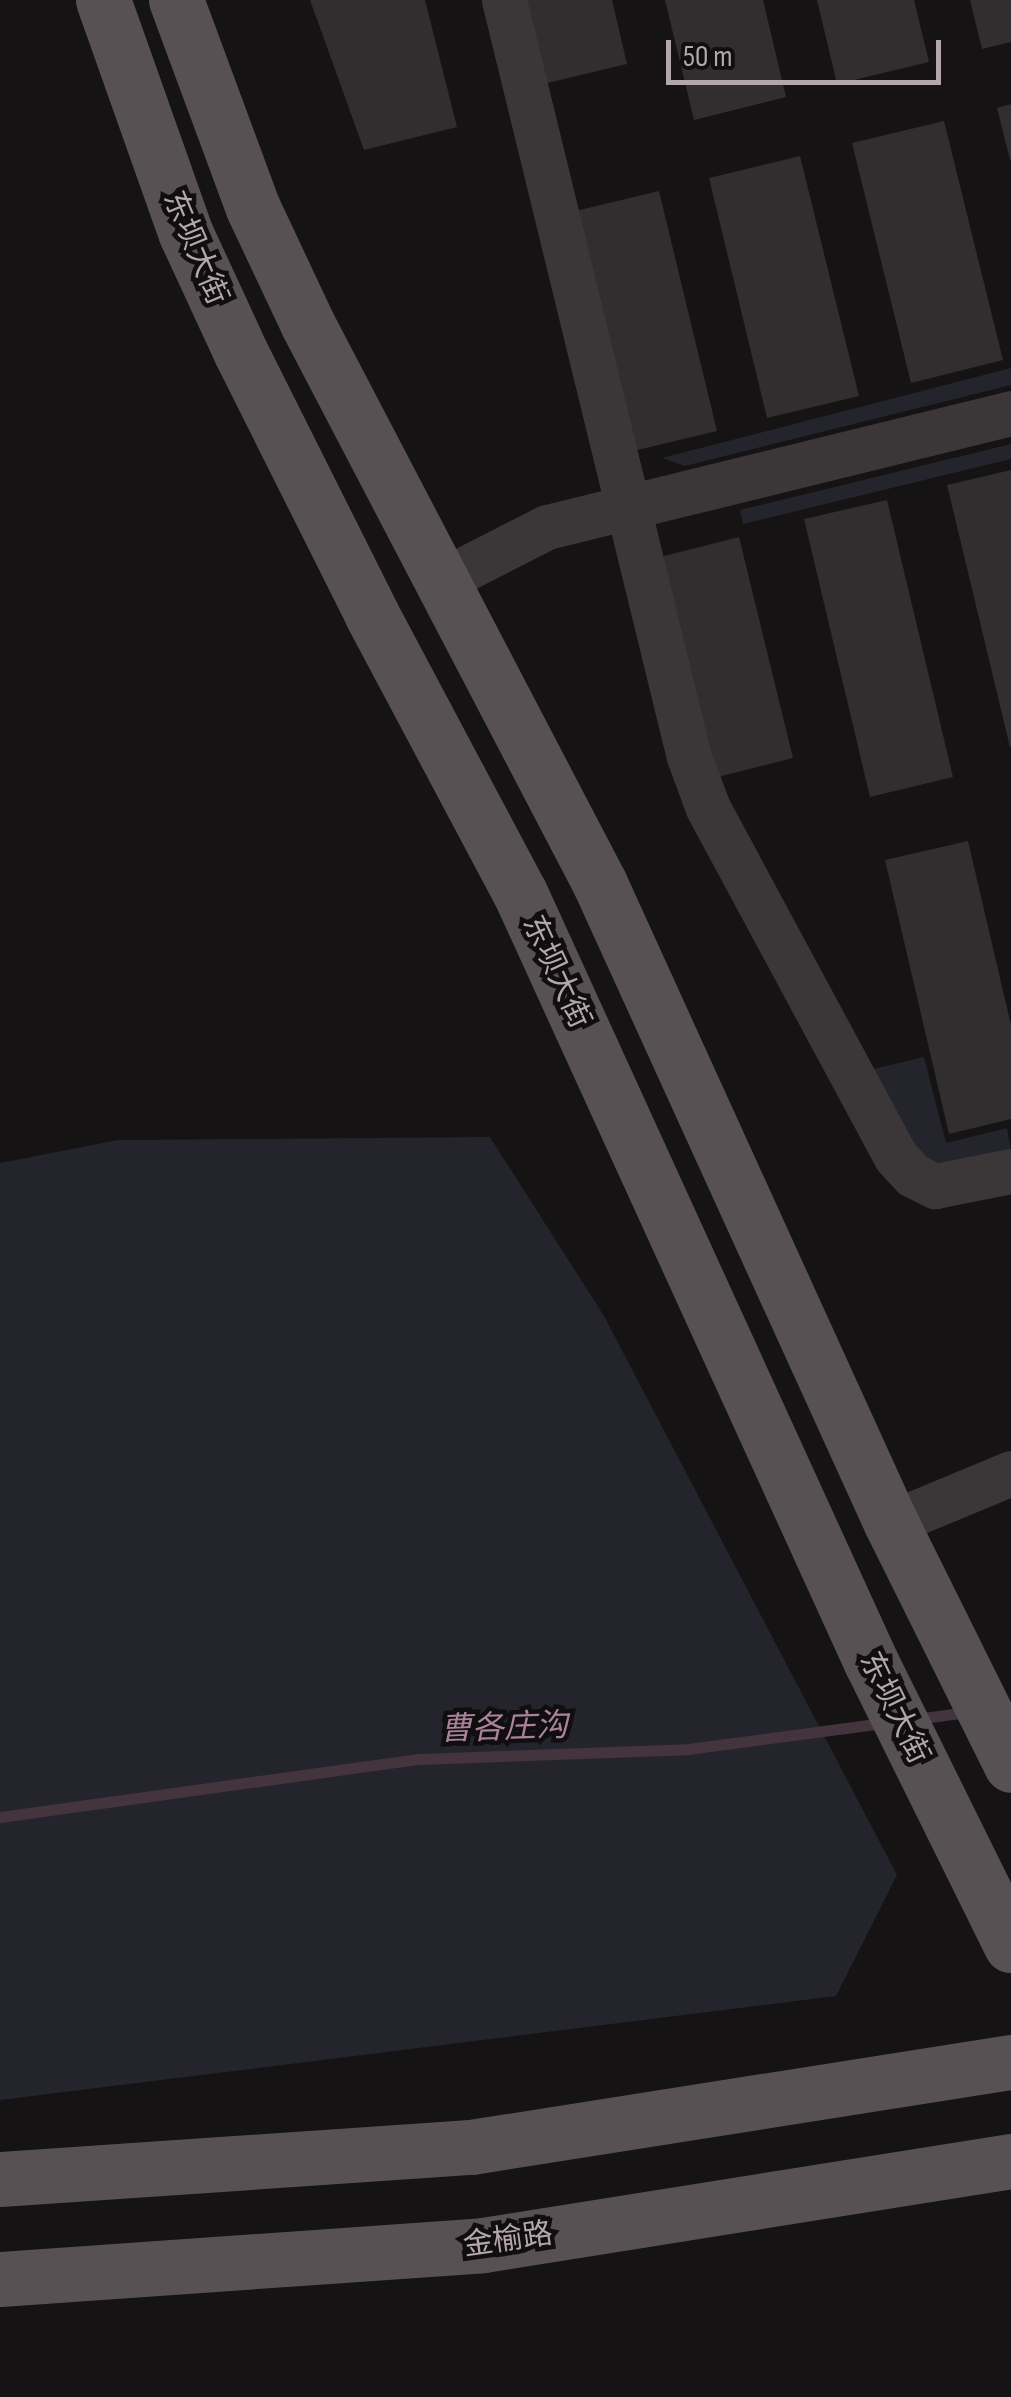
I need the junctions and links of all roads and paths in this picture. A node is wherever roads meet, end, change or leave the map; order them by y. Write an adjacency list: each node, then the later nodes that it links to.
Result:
1 (103, 0): 11 (main road, 东坝大街)
2 (176, 0): 6 (main road)
3 (504, 0): 5 (lane)
4 (1011, 413): 5 (lane)
5 (627, 506): 6 (lane); 7 (lane)
6 (439, 582): 9 (main road)
7 (1011, 1172)
8 (1011, 1474): 9 (lane)
9 (891, 1523): 10 (main road)
10 (1011, 1766)
11 (1011, 1945)
12 (1011, 2062): 14 (main road)
13 (1011, 2161): 15 (main road, 金榆路)
14 (0, 2179)
15 (0, 2280)

